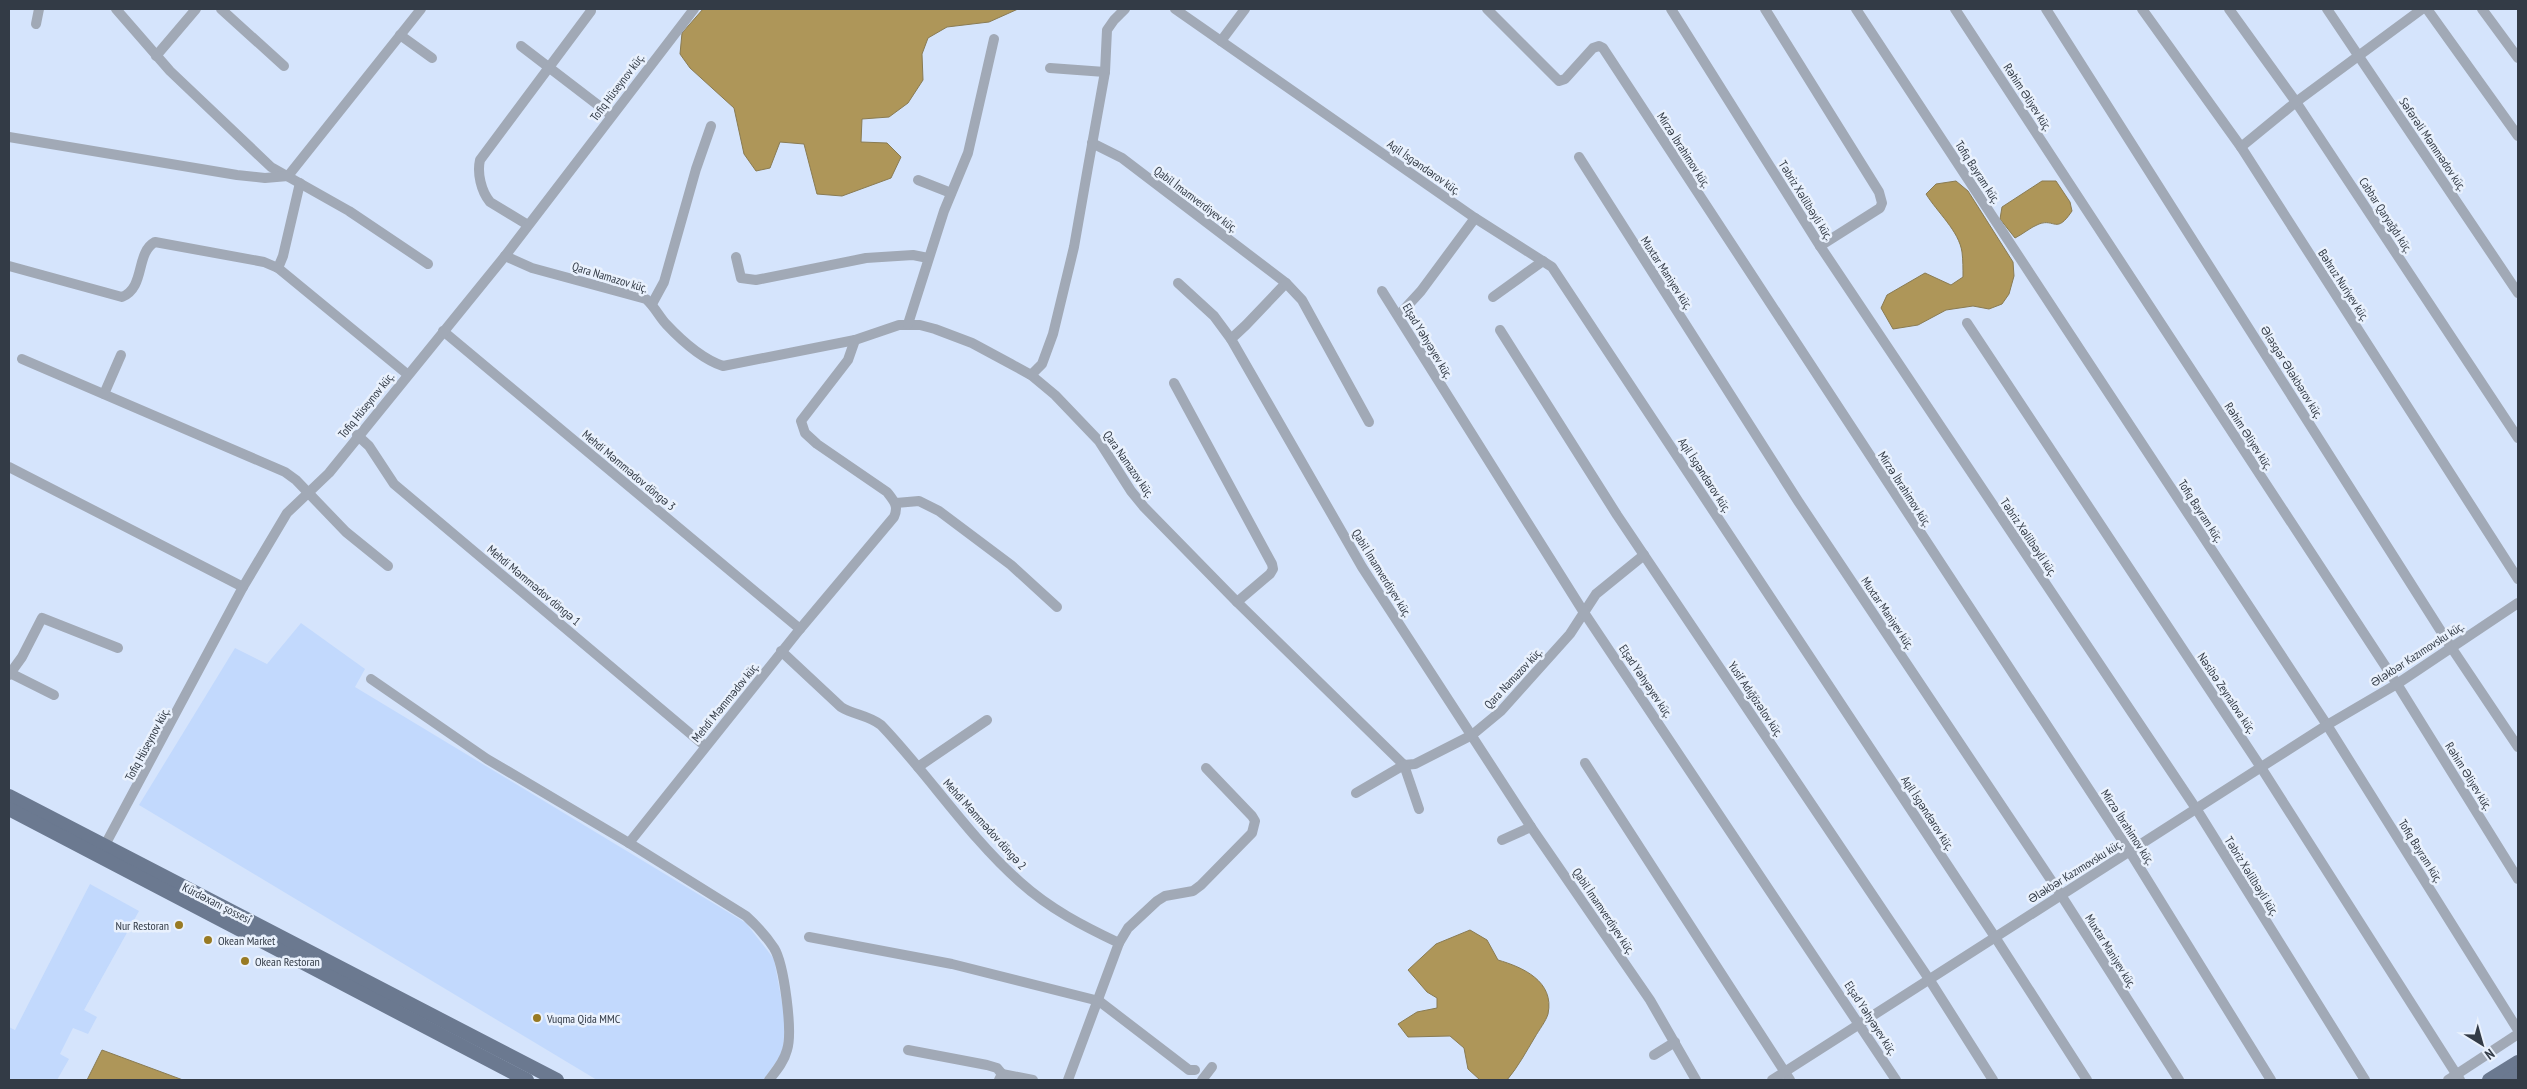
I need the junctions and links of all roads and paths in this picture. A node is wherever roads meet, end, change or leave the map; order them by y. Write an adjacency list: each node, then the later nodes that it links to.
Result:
1 (39, 9): 23 (street)
2 (116, 9): 28 (street)
3 (196, 9): 28 (street)
4 (221, 9): 32 (street)
5 (421, 9): 24 (street)
6 (694, 9): 37 (street, Tofiq Hüseynov küç.)
7 (1124, 9): 35 (street)
8 (1175, 9): 26 (street, Aqil İsgəndərov küç.)
9 (1245, 9): 26 (street)
10 (1487, 9): 118 (street, Mirzə İbrahimov küç.)
11 (1671, 9): 50 (street, Təbriz Xəlilbəyli küç.)
12 (1764, 9): 50 (street)
13 (1856, 9): 100 (street, Tofiq Bayram küç.)
14 (1955, 9): 97 (street, Rəhim Əliyev küç.)
15 (2046, 9): 92 (street, Ələsgər Ələkbərov küç.)
16 (2142, 9): 42 (street, Bəhruz Nuriyev küç.)
17 (2229, 9): 36 (street, Cabbar Qaryağdı küç.)
18 (2327, 9): 29 (street, Səfərəli Məmmədov küç.)
19 (2422, 9): 29 (street)
20 (2427, 9): 39 (street)
21 (2482, 9): 31 (street)
22 (591, 11): 33 (street)
23 (36, 24)
24 (400, 35): 30 (street); 44 (street)
25 (994, 39): 47 (street)
26 (1221, 41): 48 (street, Aqil İsgəndərov küç.)
27 (521, 46): 33 (street)
28 (156, 56): 44 (street)
29 (2359, 56): 36 (street); 61 (street, Səfərəli Məmmədov küç.)
30 (432, 58)
31 (2518, 58)
32 (284, 66)
33 (548, 66): 37 (street); 49 (street)
34 (1050, 68): 35 (street)
35 (1105, 72): 41 (street)
36 (2296, 102): 42 (street); 79 (street, Cabbar Qaryağdı küç.)
37 (611, 115): 49 (street, Tofiq Hüseynov küç.)
38 (711, 126): 63 (street)
39 (2518, 136)
40 (9, 138): 44 (street)
41 (1092, 143): 59 (street, Qabil İmamverdiyev küç.); 74 (street)
42 (2241, 147): 85 (street, Bəhruz Nuriyev küç.)
43 (1579, 157): 120 (street, Muxtar Maniyev küç.)
44 (288, 176): 46 (street)
45 (918, 180): 47 (street)
46 (300, 183): 55 (street); 57 (street)
47 (951, 193): 53 (street)
48 (1475, 218): 54 (street, Aqil İsgəndərov küç.); 64 (street)
49 (528, 225): 51 (street, Tofiq Hüseynov küç.)
50 (1820, 246): 113 (street, Təbriz Xəlilbəyli küç.)
51 (505, 256): 63 (street, Qara Namazov küç.); 68 (street, Tofiq Hüseynov küç.)
52 (736, 257): 53 (street)
53 (928, 258): 66 (street)
54 (1543, 261): 62 (street); 122 (street, Aqil İsgəndərov küç.)
55 (428, 264)
56 (9, 266): 57 (street)
57 (278, 268): 73 (street)
58 (1178, 282): 69 (street, Qabil İmamverdiyev küç.)
59 (1286, 283): 69 (street); 77 (street, Qabil İmamverdiyev küç.)
60 (1382, 291): 64 (street, Elşad Yəhyəyev küç.)
61 (2518, 293)
62 (1494, 297)
63 (652, 304): 70 (street, Qara Namazov küç.)
64 (1399, 315): 90 (street, Elşad Yəhyəyev küç.)
65 (1967, 323): 108 (street, Nəsibə Zeynalova küç.)
66 (908, 324): 70 (street, Qara Namazov küç.); 74 (street, Qara Namazov küç.)
67 (1500, 330): 83 (street, Yusif Adığözəlov küç.)
68 (443, 331): 73 (street, Tofiq Hüseynov küç.); 91 (street, Mehdi Məmmədov döngə 3)
69 (1230, 339): 101 (street, Qabil İmamverdiyev küç.)
70 (855, 340): 82 (street)
71 (121, 355): 76 (street)
72 (22, 359): 76 (street)
73 (407, 374): 78 (street, Tofiq Hüseynov küç.)
74 (1031, 375): 87 (street, Qara Namazov küç.)
75 (1174, 383): 87 (street)
76 (104, 394): 81 (street)
77 (1369, 422)
78 (357, 435): 81 (street, Tofiq Hüseynov küç.); 102 (street, Mehdi Məmmədov döngə 1)
79 (2518, 438)
80 (9, 466): 86 (street)
81 (308, 493): 84 (street); 86 (street, Tofiq Hüseynov küç.)
82 (896, 503): 89 (street); 91 (street, Mehdi Məmmədov küç.)
83 (1644, 554): 90 (street, Qara Namazov küç.); 124 (street, Yusif Adığözəlov küç.)
84 (388, 566)
85 (2518, 580)
86 (243, 587): 117 (street, Tofiq Hüseynov küç.)
87 (1237, 602): 105 (street, Qara Namazov küç.)
88 (2518, 604): 92 (street, Ələkbər Kazımovsku küç.)
89 (1057, 607)
90 (1583, 611): 101 (street, Qara Namazov küç.); 126 (street, Elşad Yəhyəyev küç.)
91 (800, 629): 94 (street, Mehdi Məmmədov küç.)
92 (2451, 646): 97 (street, Ələkbər Kazımovsku küç.); 103 (street, Ələsgər Ələkbərov küç.)
93 (118, 648): 95 (street)
94 (782, 652): 102 (street, Mehdi Məmmədov küç.); 106 (street, Mehdi Məmmədov döngə 2)
95 (9, 674): 98 (street)
96 (371, 679): 116 (street)
97 (2397, 684): 100 (street, Ələkbər Kazımovsku küç.); 119 (street, Rəhim Əliyev küç.)
98 (54, 695)
99 (987, 720): 106 (street)
100 (2327, 725): 108 (street, Ələkbər Kazımovsku küç.); 127 (street, Tofiq Bayram küç.)
101 (1472, 735): 105 (street, Qara Namazov küç.); 114 (street, Qabil İmamverdiyev küç.)
102 (705, 746): 116 (street, Mehdi Məmmədov küç.)
103 (2518, 747)
104 (1585, 764): 136 (street)
105 (1404, 765): 109 (street); 112 (street)
106 (918, 767): 123 (street, Mehdi Məmmədov döngə 2)
107 (1206, 768): 123 (street)
108 (2262, 769): 113 (street, Ələkbər Kazımovsku küç.); 138 (street, Nəsibə Zeynalova küç.)
109 (1356, 793)
110 (9, 796): 117 (main road, Kürdəxanı şossesi)
111 (9, 809): 139 (main road, Kürdəxanı şossesi)
112 (1419, 809)
113 (2197, 810): 118 (street, Ələkbər Kazımovsku küç.); 152 (street, Təbriz Xəlilbəyli küç.)
114 (1531, 827): 115 (street); 129 (street, Qabil İmamverdiyev küç.)
115 (1502, 840)
116 (629, 843): 141 (street)
117 (105, 845): 140 (main road, Kürdəxanı şossesi)
118 (2130, 852): 120 (street, Ələkbər Kazımovsku küç.); 151 (street, Mirzə İbrahimov küç.)
119 (2518, 879)
120 (2061, 895): 122 (street, Ələkbər Kazımovsku küç.); 150 (street, Muxtar Maniyev küç.)
121 (809, 936): 125 (street)
122 (1995, 937): 124 (street, Ələkbər Kazımovsku küç.); 149 (street, Aqil İsgəndərov küç.)
123 (1119, 943): 125 (street)
124 (1930, 979): 126 (street, Ələkbər Kazımovsku küç.); 148 (street, Yusif Adığözəlov küç.)
125 (1099, 1001): 134 (street); 143 (street)
126 (1861, 1024): 136 (street, Ələkbər Kazımovsku küç.); 147 (street, Elşad Yəhyəyev küç.)
127 (2518, 1030)
128 (2518, 1034): 138 (street)
129 (1675, 1042): 131 (street); 145 (street, Qabil İmamverdiyev küç.)
130 (908, 1050): 137 (street)
131 (1654, 1055)
132 (2518, 1062): 153 (main road)
133 (1212, 1067): 144 (street)
134 (1195, 1070)
135 (2518, 1074): 154 (main road)
136 (1788, 1076): 146 (street, Ələkbər Kazımovsku küç.)
137 (1001, 1077): 142 (street)
138 (2455, 1078)
139 (527, 1080)
140 (557, 1080)
141 (769, 1080)
142 (1034, 1080)
143 (1068, 1080)
144 (1202, 1080)
145 (1696, 1080)
146 (1772, 1080)
147 (1896, 1080)
148 (1993, 1080)
149 (2087, 1080)
150 (2179, 1080)
151 (2271, 1080)
152 (2365, 1080)
153 (2489, 1080)
154 (2508, 1080)

